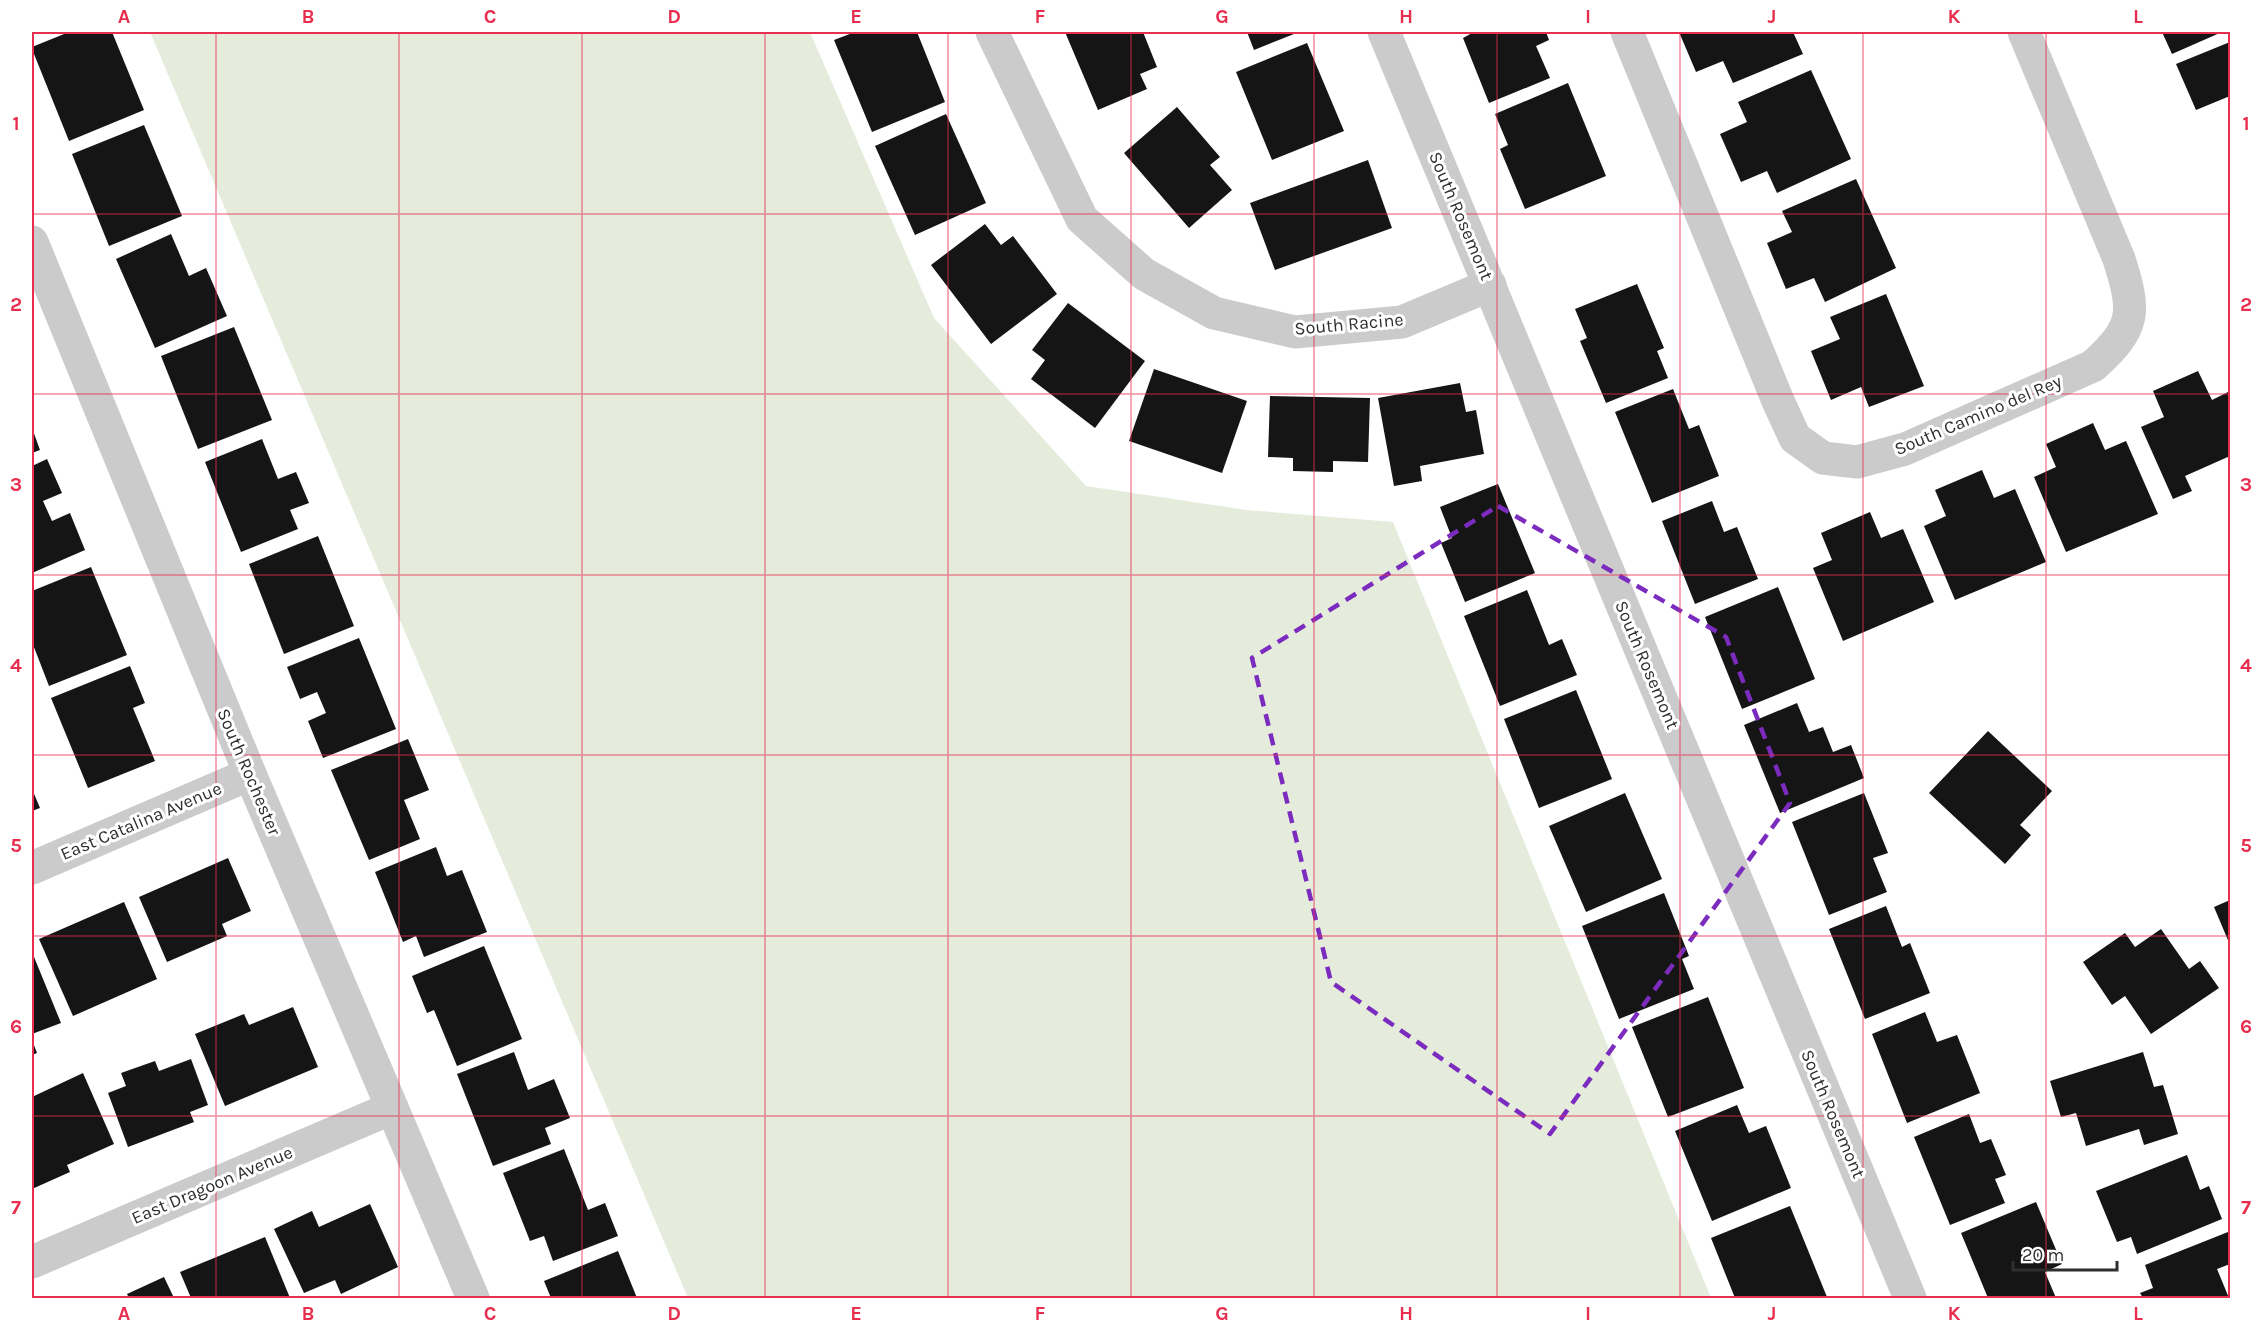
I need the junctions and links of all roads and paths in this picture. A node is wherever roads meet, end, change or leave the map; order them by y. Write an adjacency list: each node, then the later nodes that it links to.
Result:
1 (992, 32): 6 (street, South Racine)
2 (1384, 32): 6 (street, South Rosemont)
3 (1626, 32): 4 (street, South Camino del Rey)
4 (2024, 32)
5 (32, 242): 7 (street, South Rochester)
6 (1490, 285): 12 (street, South Rosemont)
7 (250, 774): 8 (street, East Catalina Avenue); 9 (street, South Rochester)
8 (32, 868)
9 (392, 1108): 10 (street, East Dragoon Avenue); 11 (street, South Rochester)
10 (32, 1263)
11 (473, 1299)
12 (1910, 1299)

